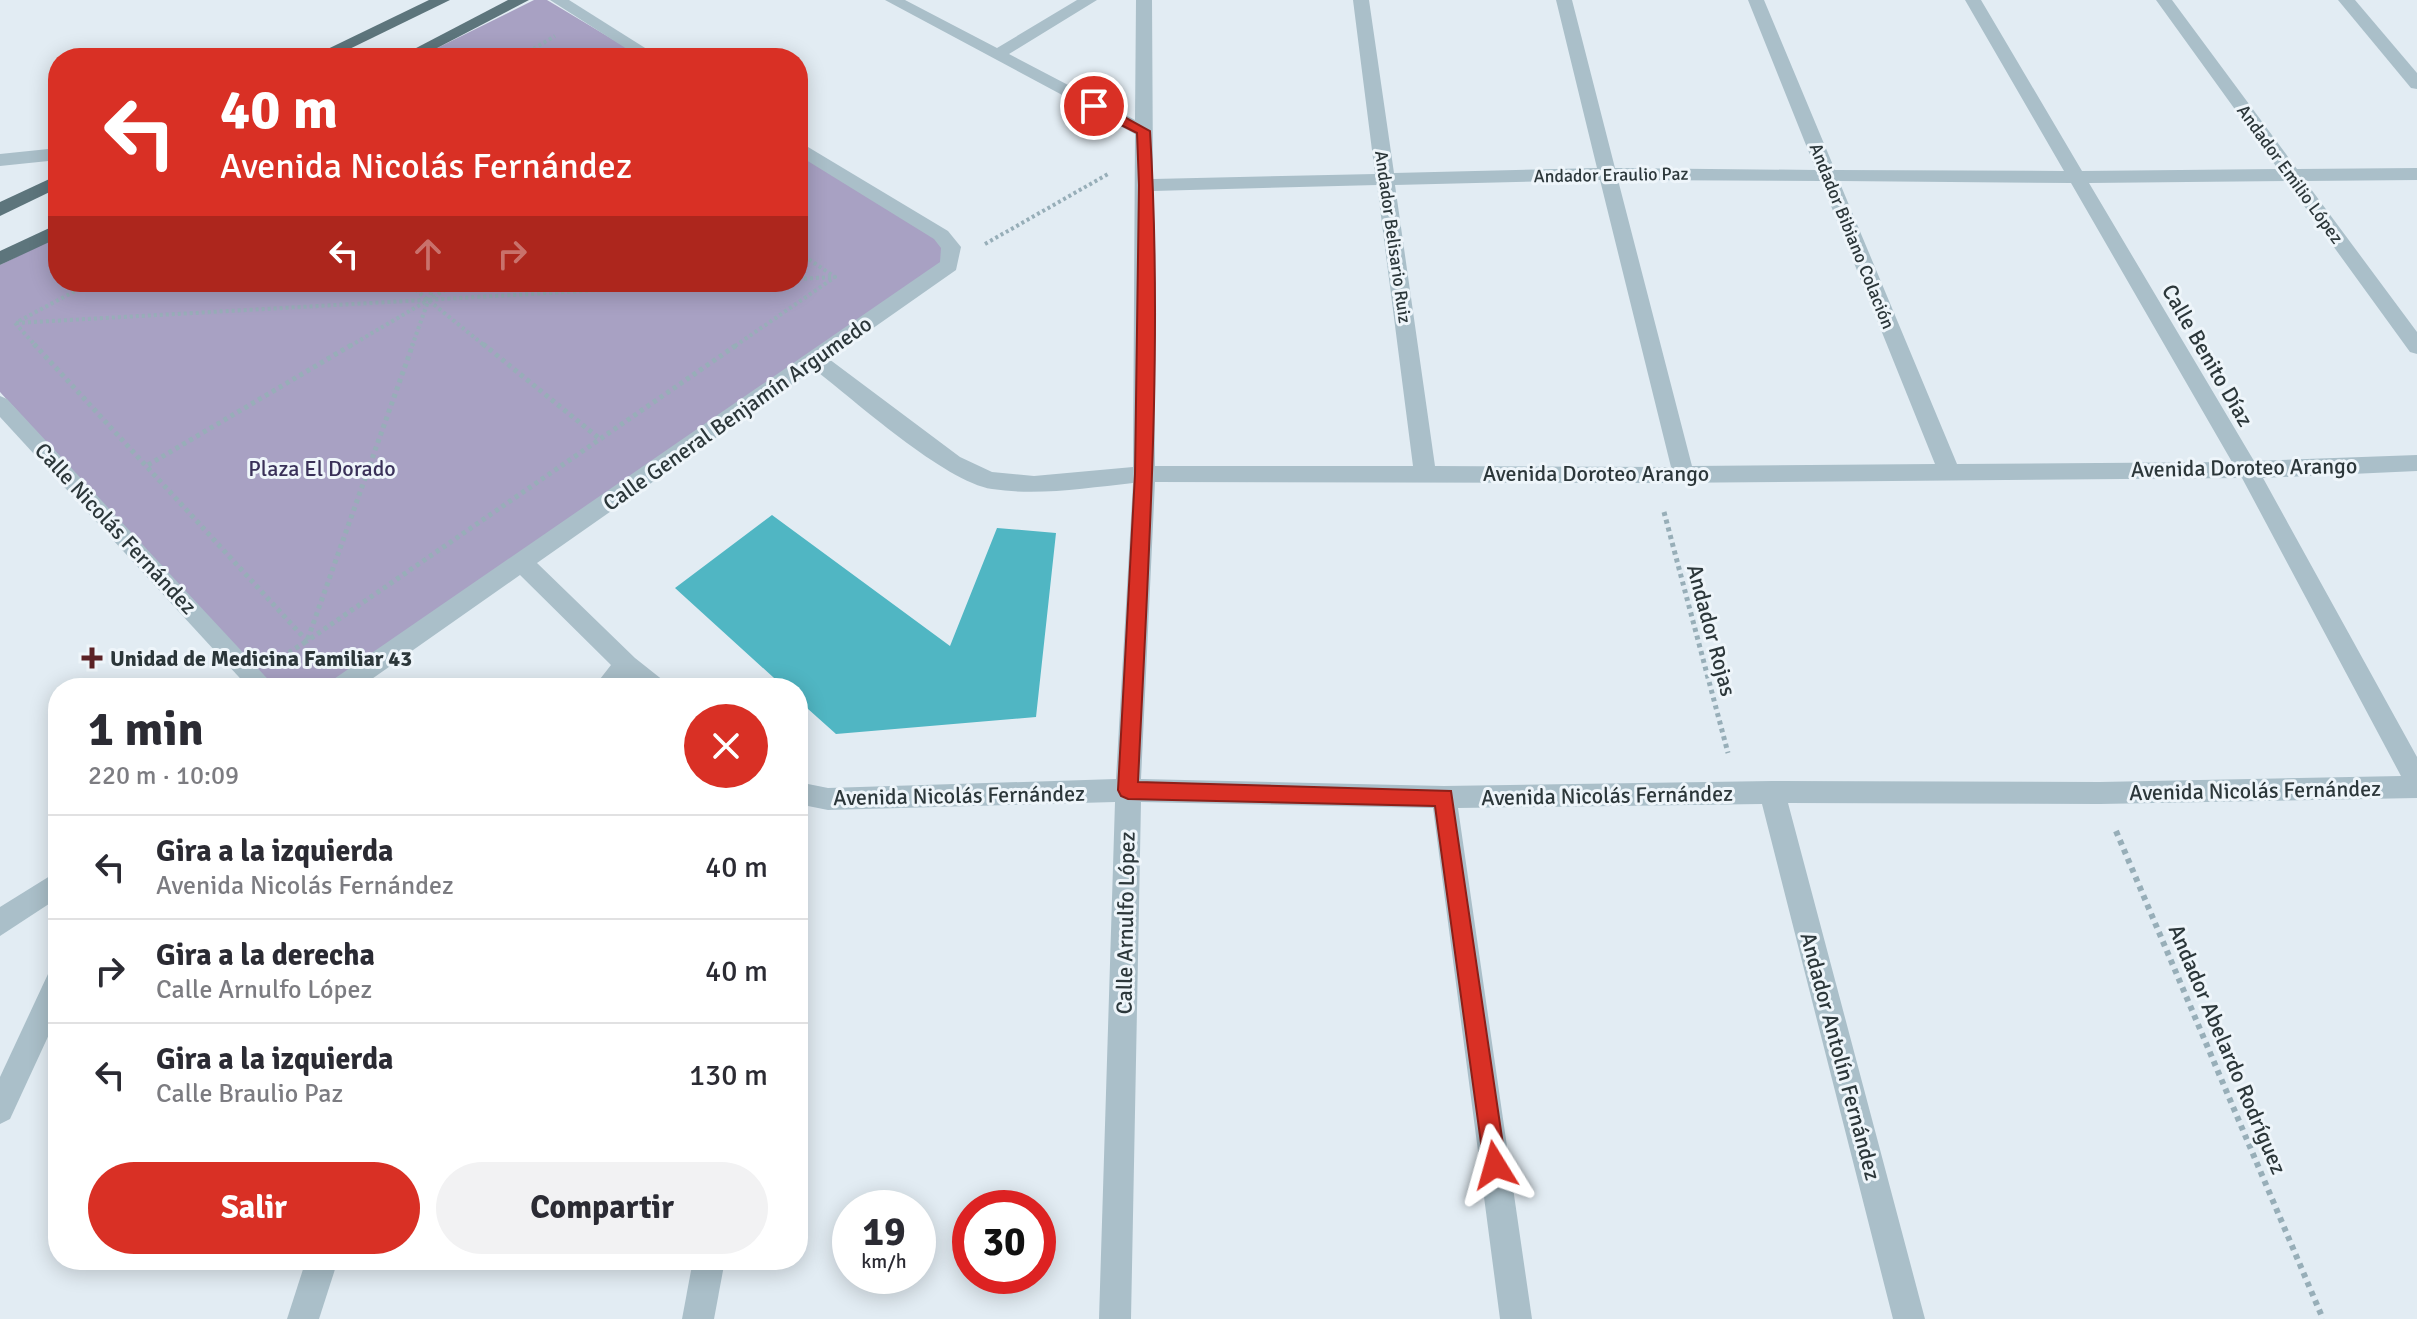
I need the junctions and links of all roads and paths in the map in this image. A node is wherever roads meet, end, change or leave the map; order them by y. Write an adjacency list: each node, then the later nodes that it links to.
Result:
1 (442, 0): 13 (main road)
2 (521, 0): 14 (main road)
3 (558, 0): 15 (street)
4 (893, 0): 16 (street)
5 (1089, 0): 16 (street)
6 (1144, 0): 18 (street, Calle Arnulfo López)
7 (1361, 0): 27 (street, Andador Belisario Ruiz)
8 (1564, 0): 22 (street)
9 (1756, 0): 24 (street, Andador Bibiano Colación)
10 (1973, 0): 26 (street, Calle Benito Díaz)
11 (2164, 0): 25 (street, Andador Emilio López)
12 (2346, 0): 17 (street)
13 (339, 48)
14 (425, 48)
15 (637, 48)
16 (996, 55): 18 (street)
17 (2417, 84)
18 (1143, 142): 28 (street, Calle Arnulfo López); 34 (path)
19 (808, 153): 34 (street)
20 (48, 155): 21 (street)
21 (0, 160)
22 (1609, 174): 24 (street, Andador Eraulio Paz); 27 (street, Andador Eraulio Paz); 53 (street)
23 (2417, 174): 25 (street, Andador Eraulio Paz)
24 (1827, 175): 26 (street, Andador Eraulio Paz); 51 (street, Andador Bibiano Colación)
25 (2290, 175): 26 (street, Andador Eraulio Paz); 44 (street, Andador Emilio López)
26 (2076, 177): 50 (street, Calle Benito Díaz)
27 (1386, 181): 28 (street, Andador Eraulio Paz); 52 (street, Andador Belisario Ruiz)
28 (1146, 185): 54 (street, Calle Arnulfo López)
29 (48, 186): 30 (main road)
30 (0, 210)
31 (48, 235): 32 (main road)
32 (0, 259)
33 (808, 259): 35 (path)
34 (949, 265): 45 (street, Calle General Benjamín Argumedo)
35 (835, 277): 36 (path); 47 (path)
36 (808, 278)
37 (73, 292): 43 (path)
38 (418, 292): 42 (path)
39 (431, 292): 42 (path)
40 (442, 292): 42 (path)
41 (568, 292): 42 (path)
42 (428, 300): 43 (path); 47 (path); 49 (path); 57 (path)
43 (15, 323): 49 (path)
44 (2417, 347)
45 (814, 358): 54 (street, Avenida Doroteo Arango); 56 (street, Calle General Benjamín Argumedo)
46 (0, 404): 59 (street, Calle Nicolás Fernández)
47 (600, 439): 57 (path)
48 (2417, 463): 50 (street, Avenida Doroteo Arango)
49 (148, 465): 57 (path)
50 (2248, 470): 51 (street, Avenida Doroteo Arango); 63 (street, Calle Benito Díaz)
51 (1949, 471): 53 (street, Avenida Doroteo Arango)
52 (1425, 473): 54 (street, Avenida Doroteo Arango); 55 (street, Avenida Doroteo Arango)
53 (1683, 473): 55 (street, Avenida Doroteo Arango)
54 (1144, 474): 65 (street, Calle Arnulfo López)
55 (1654, 475): 67 (path, Andador Rojas)
56 (522, 563): 58 (street); 60 (street, Calle General Benjamín Argumedo)
57 (307, 641)
58 (626, 665): 61 (street); 62 (street)
59 (255, 678)
60 (355, 678)
61 (614, 678)
62 (642, 678)
63 (2417, 781)
64 (2417, 787): 68 (street, Avenida Nicolás Fernández)
65 (1128, 790): 69 (street, Avenida Nicolás Fernández); 70 (street, Avenida Nicolás Fernández); 79 (street, Calle Arnulfo López)
66 (1772, 792): 67 (street, Avenida Nicolás Fernández); 68 (street, Avenida Nicolás Fernández); 81 (street, Andador Antolín Fernández)
67 (1739, 793): 70 (street, Avenida Nicolás Fernández)
68 (2100, 793): 82 (path, Andador Abelardo Rodríguez)
69 (808, 795)
70 (1444, 797): 80 (street)
71 (48, 890): 72 (street)
72 (0, 923)
73 (48, 1006): 74 (street)
74 (0, 1109)
75 (319, 1270): 77 (street)
76 (707, 1270): 78 (street)
77 (303, 1319)
78 (698, 1319)
79 (1115, 1319)
80 (1516, 1319)
81 (1909, 1319)
82 (2323, 1319)

